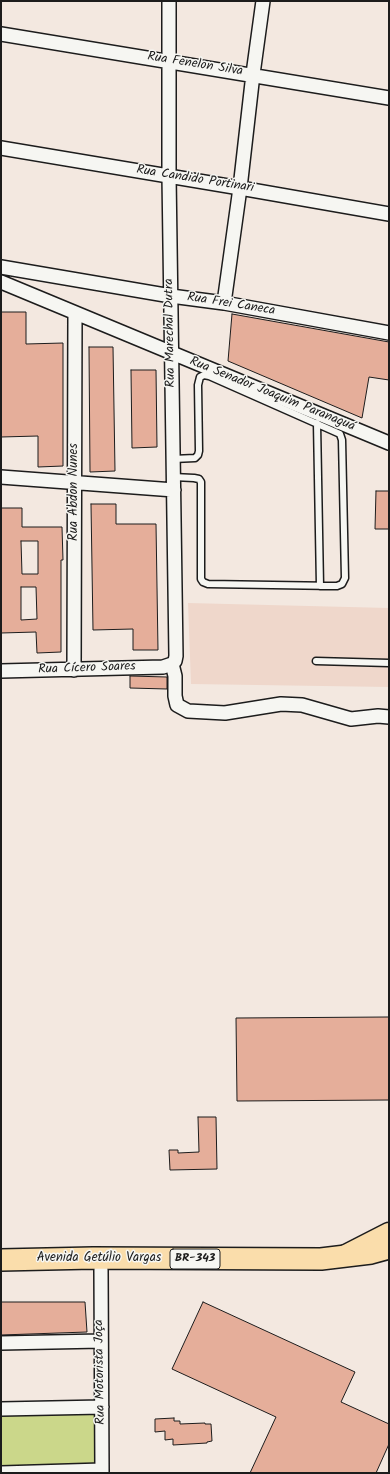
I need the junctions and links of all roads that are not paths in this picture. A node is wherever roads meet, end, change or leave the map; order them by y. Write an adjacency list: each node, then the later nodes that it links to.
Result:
1 (169, 1): 4 (street, Rua Marechal Dutra)
2 (264, 1): 5 (street)
3 (1, 34): 4 (street, Rua Fenelon Silva)
4 (169, 61): 5 (street, Rua Fenelon Silva); 8 (street, Rua Marechal Dutra)
5 (253, 74): 6 (street, Rua Fenelon Silva); 9 (street)
6 (389, 98)
7 (1, 148): 8 (street, Rua Candido Portinari)
8 (169, 176): 9 (street, Rua Candido Portinari); 13 (street, Rua Marechal Dutra)
9 (240, 188): 10 (street, Rua Candido Portinari); 14 (street)
10 (389, 214)
11 (1, 267): 13 (street, Rua Frei Caneca)
12 (1, 282): 15 (street, Rua Senador Joaquim Paranaguá)
13 (171, 296): 14 (street, Rua Frei Caneca); 17 (street, Rua Marechal Dutra)
14 (224, 303): 16 (street, Rua Frei Caneca)
15 (76, 313): 17 (street, Rua Senador Joaquim Paranaguá); 22 (street, Rua Abdon Nunes)
16 (389, 333)
17 (171, 353): 19 (street, Rua Senador Joaquim Paranaguá); 20 (street, Rua Marechal Dutra)
18 (317, 423): 20 (lane); 24 (lane); 24 (lane)
19 (389, 443)
20 (173, 458): 23 (street, Rua Marechal Dutra)
21 (1, 477): 22 (street)
22 (75, 482): 23 (street); 28 (street, Rua Abdon Nunes)
23 (173, 484): 24 (lane); 27 (street, Rua Marechal Dutra)
24 (320, 586)
25 (316, 661): 26 (lane)
26 (389, 663)
27 (172, 664): 28 (street, Rua Cícero Soares); 30 (street)
28 (74, 670): 29 (street, Rua Cícero Soares)
29 (1, 671)
30 (389, 717)
31 (389, 1233): 33 (main road)
32 (389, 1248): 33 (highway, Avenida Getúlio Vargas / BR-343)
33 (345, 1256): 34 (highway, Avenida Getúlio Vargas / BR-343)
34 (1, 1260)
35 (389, 1264): 36 (highway, Avenida Getúlio Vargas / BR-343)
36 (101, 1270): 37 (highway, Avenida Getúlio Vargas / BR-343); 38 (street, Rua Motorista Joça)
37 (1, 1271)
38 (101, 1340): 39 (street); 40 (street, Rua Motorista Joça)
39 (1, 1343)
40 (102, 1408): 41 (street); 42 (street, Rua Motorista Joça)
41 (1, 1409)
42 (102, 1471): 43 (street)
43 (1, 1473)

